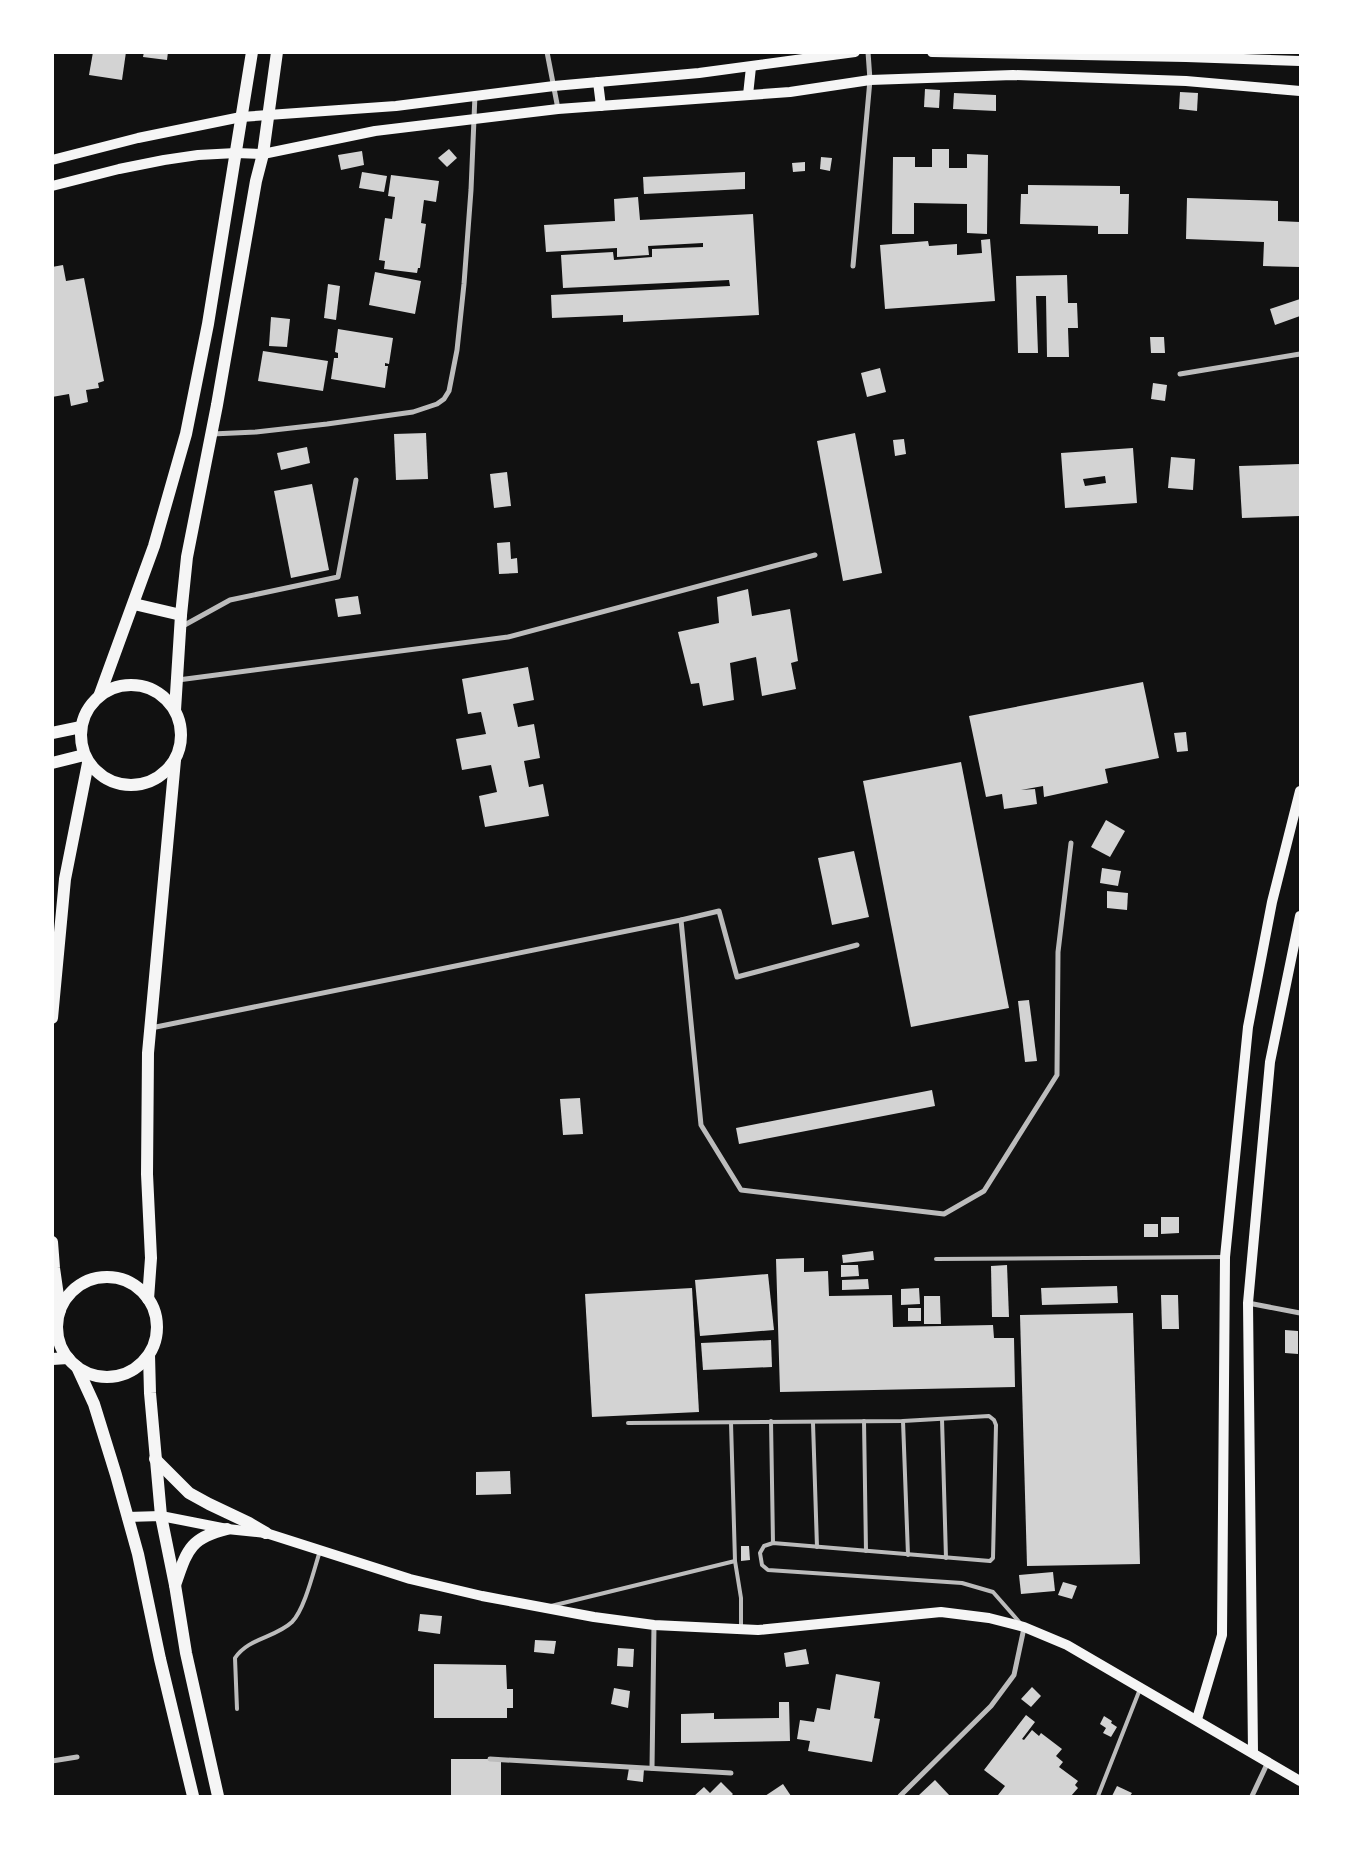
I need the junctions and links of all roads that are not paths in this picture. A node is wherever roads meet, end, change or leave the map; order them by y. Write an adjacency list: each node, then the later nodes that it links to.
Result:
1 (252, 52): 18 (main road)
2 (277, 52): 17 (main road)
3 (547, 52): 11 (street)
4 (856, 52): 8 (main road)
5 (868, 52): 9 (street)
6 (932, 52): 7 (main road)
7 (1300, 61)
8 (751, 67): 10 (main road); 14 (main road)
9 (870, 80): 12 (main road); 14 (main road); 24 (street)
10 (598, 82): 11 (main road); 15 (main road)
11 (554, 86): 13 (main road); 16 (street)
12 (1300, 91)
13 (475, 95): 17 (main road); 19 (street)
14 (748, 95): 15 (main road)
15 (601, 106): 16 (main road)
16 (558, 109): 19 (main road)
17 (268, 114): 18 (main road); 21 (main road)
18 (241, 117): 20 (main road); 22 (main road)
19 (473, 120): 21 (main road); 27 (street)
20 (236, 152): 21 (main road); 23 (main road); 30 (main road)
21 (263, 154): 27 (main road)
22 (52, 160)
23 (52, 186)
24 (853, 266)
25 (1300, 354): 26 (street)
26 (1180, 374)
27 (211, 434): 31 (main road)
28 (356, 480): 31 (street)
29 (815, 555): 32 (street)
30 (134, 604): 31 (main road); 33 (main road)
31 (180, 621): 32 (main road)
32 (178, 680): 34 (main road)
33 (100, 694): 34 (main road); 35 (main road)
34 (175, 710): 38 (main road)
35 (81, 727): 36 (main road); 37 (main road)
36 (52, 733)
37 (86, 759): 38 (main road); 39 (main road); 46 (main road)
38 (176, 760): 47 (main road)
39 (52, 763)
40 (1300, 791): 49 (main road)
41 (1072, 843): 43 (street)
42 (1300, 916): 44 (main road)
43 (681, 920): 45 (street); 47 (street)
44 (1300, 928): 52 (main road)
45 (857, 945)
46 (52, 1018)
47 (150, 1028): 51 (main road)
48 (52, 1242): 54 (main road)
49 (1225, 1257): 50 (lane); 85 (main road)
50 (936, 1259)
51 (148, 1299): 54 (main road); 55 (main road)
52 (1248, 1303): 53 (street); 86 (main road)
53 (1300, 1313)
54 (57, 1315): 56 (main road)
55 (149, 1354): 58 (main road); 66 (main road)
56 (68, 1358): 57 (main road); 58 (main road)
57 (52, 1359)
58 (77, 1367): 68 (main road)
59 (942, 1419): 62 (lane); 76 (lane); 76 (lane)
60 (771, 1421): 63 (lane); 65 (lane); 71 (lane)
61 (864, 1421): 62 (lane); 63 (lane); 74 (lane)
62 (903, 1421): 75 (lane)
63 (813, 1422): 72 (lane)
64 (628, 1423): 65 (lane)
65 (731, 1423): 77 (lane)
66 (155, 1459): 67 (main road); 70 (main road)
67 (161, 1516): 68 (main road); 69 (main road); 78 (main road)
68 (127, 1517): 94 (main road)
69 (227, 1529): 70 (main road); 78 (main road)
70 (266, 1533): 73 (main road)
71 (773, 1543): 72 (lane); 81 (lane)
72 (817, 1546): 74 (lane)
73 (320, 1551): 79 (main road); 84 (lane)
74 (866, 1551): 75 (lane)
75 (908, 1554): 76 (lane)
76 (946, 1558)
77 (735, 1561): 79 (lane); 82 (lane)
78 (175, 1585): 95 (main road)
79 (544, 1608): 80 (main road)
80 (654, 1625): 82 (main road); 91 (street)
81 (1024, 1627): 82 (main road); 83 (main road); 96 (street)
82 (741, 1630)
83 (1141, 1687): 85 (main road); 97 (lane)
84 (237, 1709)
85 (1196, 1719): 86 (main road)
86 (1253, 1752): 90 (main road)
87 (77, 1757): 89 (street)
88 (490, 1758): 91 (street)
89 (52, 1761)
90 (1268, 1762): 93 (main road); 98 (street)
91 (652, 1768): 92 (street)
92 (731, 1773)
93 (1300, 1781)
94 (193, 1796)
95 (218, 1796)
96 (900, 1796)
97 (1098, 1796)
98 (1252, 1796)

